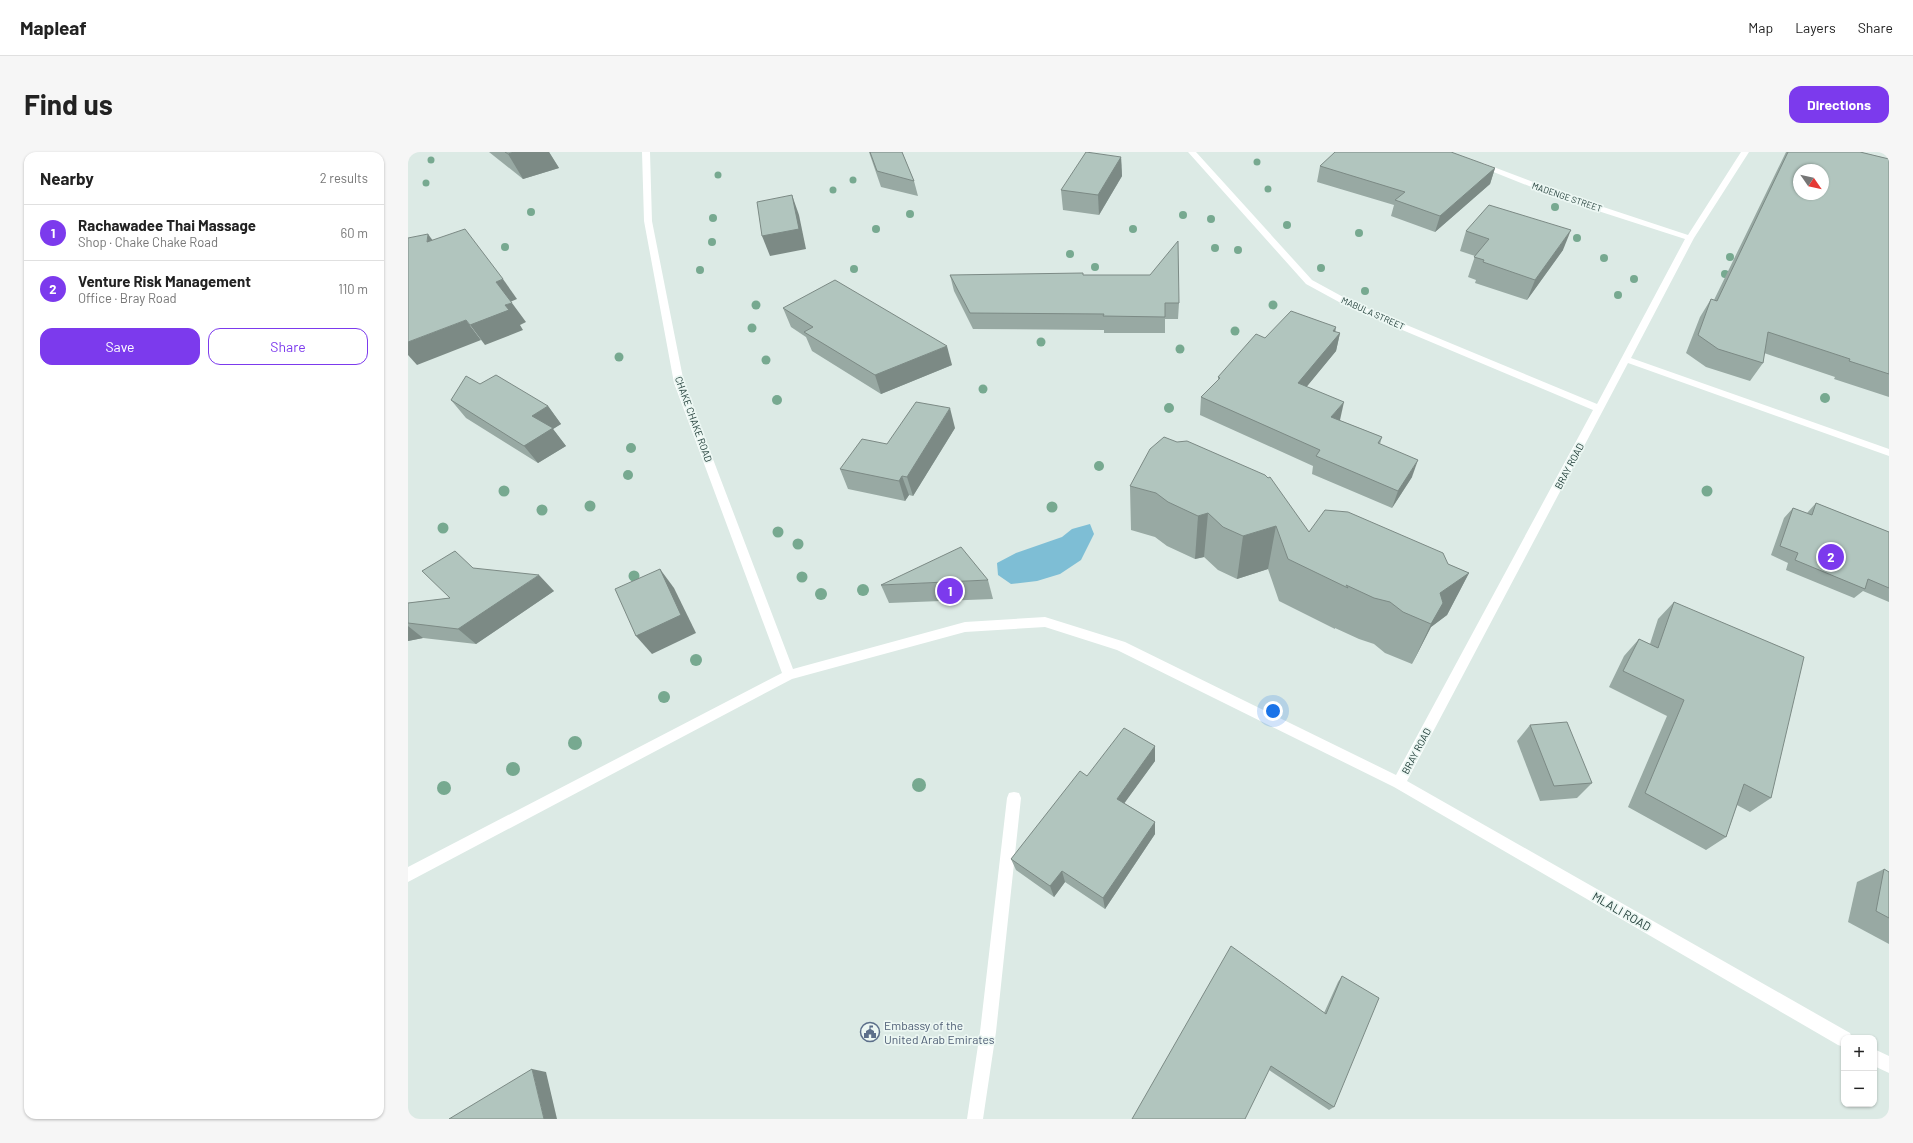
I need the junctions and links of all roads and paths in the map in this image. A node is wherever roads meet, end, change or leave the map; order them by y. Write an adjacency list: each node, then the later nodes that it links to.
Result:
1 (646, 152): 9 (street, CHAKE CHAKE ROAD)
2 (1192, 152): 7 (street, MABULA STREET)
3 (1745, 152): 5 (street, BRAY ROAD)
4 (1474, 163): 5 (street, MADENGE STREET)
5 (1690, 238): 6 (street, BRAY ROAD)
6 (1626, 359): 7 (street, BRAY ROAD); 8 (street)
7 (1600, 409): 10 (street, BRAY ROAD)
8 (1889, 453)
9 (789, 675): 10 (street, MLALI ROAD); 12 (street, MLALI ROAD)
10 (1399, 783): 13 (street, MLALI ROAD)
11 (1014, 798): 16 (street)
12 (408, 875)
13 (1841, 1037)
14 (1877, 1059): 15 (street)
15 (1889, 1065)
16 (975, 1119)

